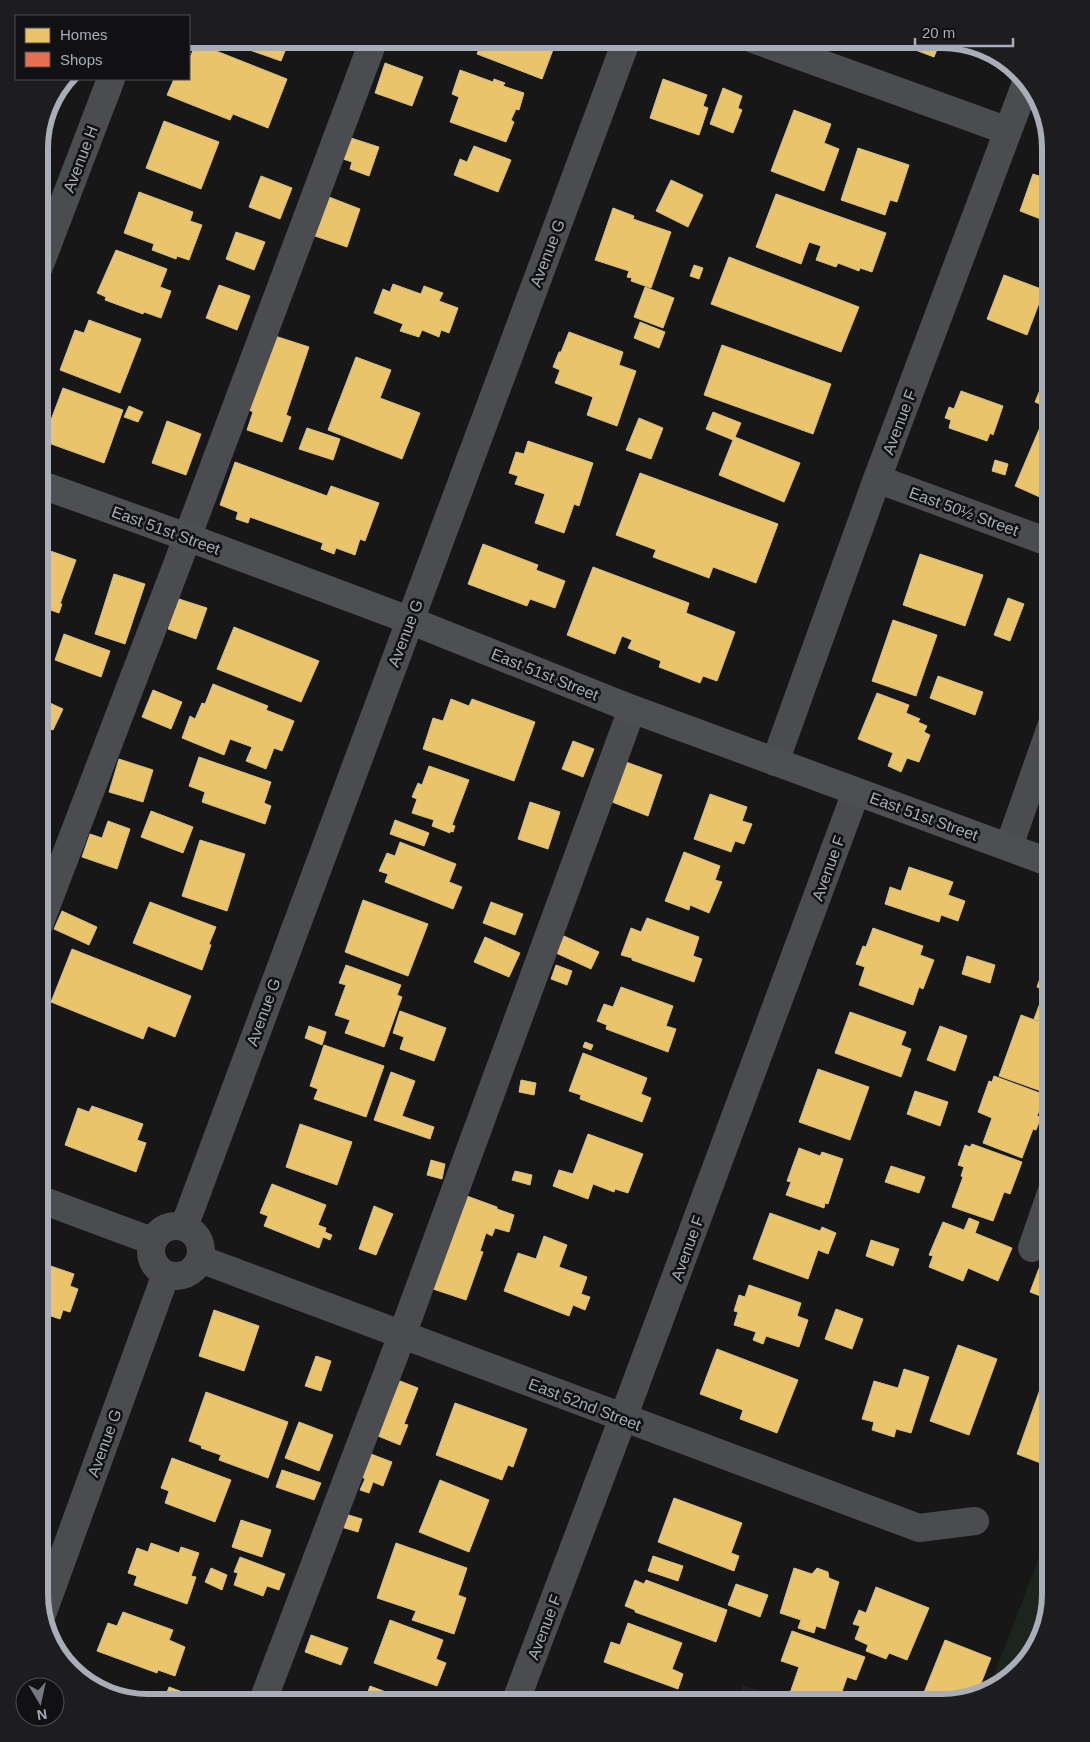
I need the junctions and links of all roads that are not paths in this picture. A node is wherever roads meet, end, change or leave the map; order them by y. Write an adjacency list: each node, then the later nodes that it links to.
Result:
1 (371, 48): 10 (street)
2 (625, 48): 12 (street, Avenue G)
3 (778, 48): 6 (street)
4 (111, 80): 7 (street, Avenue H)
5 (1024, 89): 6 (street, Avenue F)
6 (1008, 131): 8 (street, Avenue F)
7 (48, 244)
8 (877, 479): 11 (street, East 50½ Street); 15 (street, Avenue F)
9 (48, 487): 10 (main road, East 51st Street)
10 (187, 537): 12 (main road, East 51st Street); 19 (street)
11 (1042, 540)
12 (409, 620): 13 (main road, East 51st Street); 22 (street, Avenue G)
13 (632, 710): 15 (main road, East 51st Street); 27 (street)
14 (1042, 752): 17 (street)
15 (775, 762): 16 (main road, East 51st Street)
16 (856, 792): 17 (main road, East 51st Street); 28 (street, Avenue F)
17 (1009, 846): 18 (main road, East 51st Street)
18 (1042, 859)
19 (48, 901)
20 (48, 1202): 23 (street)
21 (1042, 1219): 24 (street)
22 (184, 1227): 23 (street); 25 (street)
23 (152, 1240): 26 (street)
24 (1032, 1248)
25 (200, 1259): 26 (street); 27 (street, East 52nd Street)
26 (166, 1274): 30 (street, Avenue G)
27 (402, 1334): 28 (street, East 52nd Street); 31 (street)
28 (623, 1418): 29 (street, East 52nd Street); 32 (street, Avenue F)
29 (975, 1521)
30 (48, 1598)
31 (265, 1694)
32 (518, 1694)

